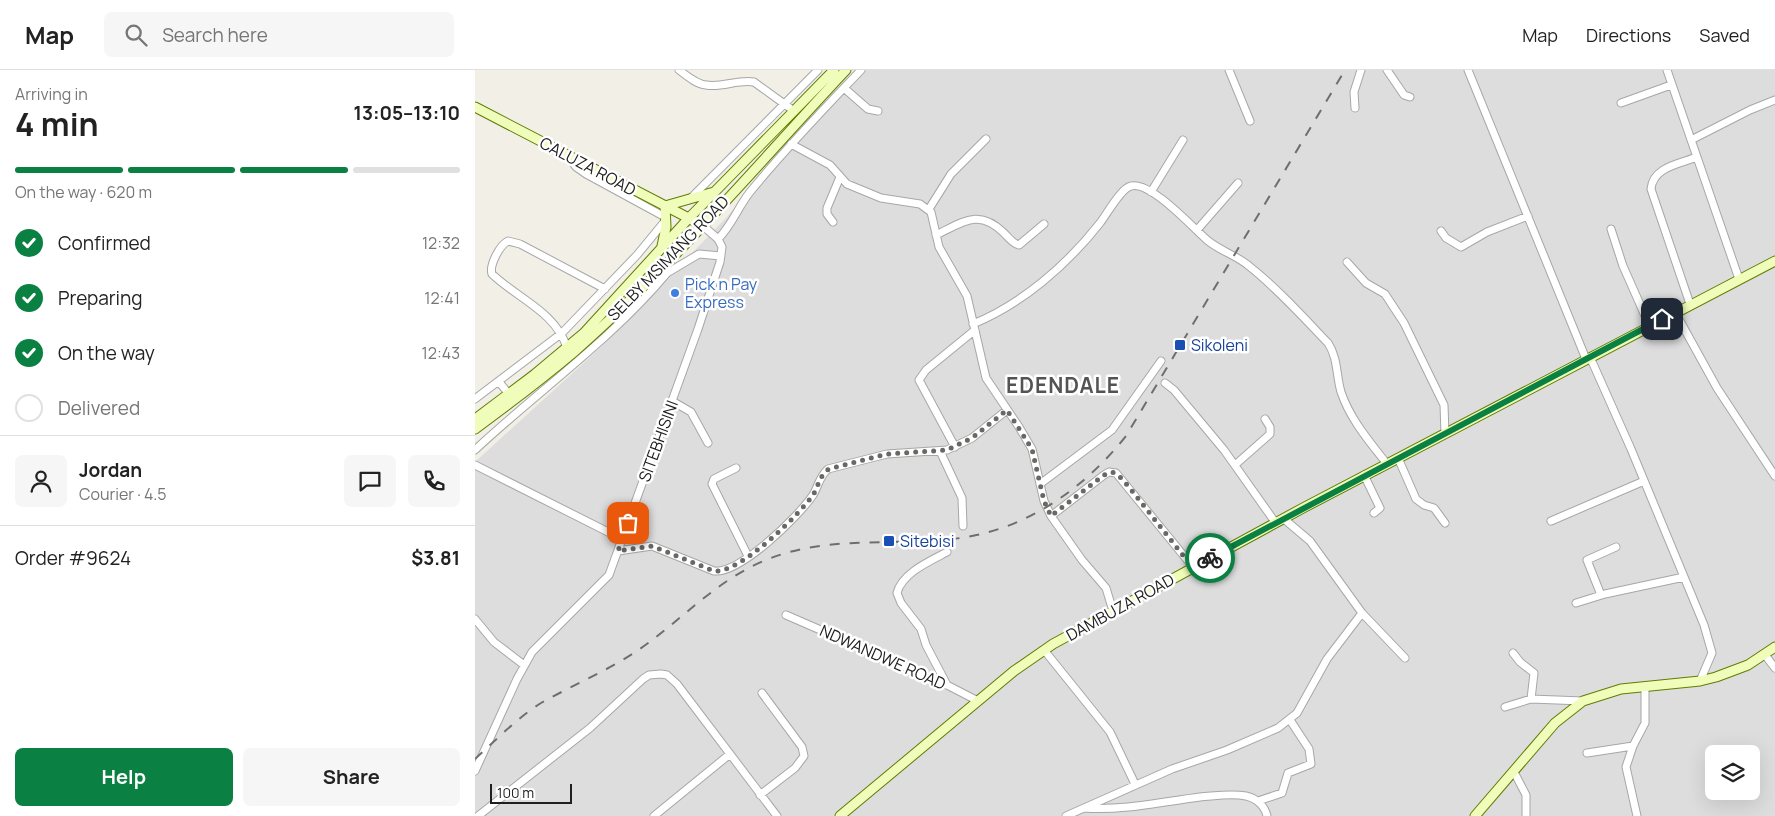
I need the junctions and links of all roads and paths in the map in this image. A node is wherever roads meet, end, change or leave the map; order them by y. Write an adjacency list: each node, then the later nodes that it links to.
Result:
1 (679, 70): 16 (street)
2 (818, 70): 16 (street)
3 (834, 70): 19 (street, SELBY MSIMANG ROAD)
4 (846, 70): 40 (street, SELBY MSIMANG ROAD)
5 (861, 70): 12 (street)
6 (1229, 70): 21 (street)
7 (1361, 70): 18 (street)
8 (1387, 70): 13 (street)
9 (1468, 70): 35 (street)
10 (1667, 70): 11 (street)
11 (1671, 86): 15 (street); 24 (street)
12 (844, 88): 20 (street); 25 (street)
13 (1410, 97)
14 (1775, 100): 24 (street)
15 (1621, 103)
16 (785, 105): 19 (street); 32 (street)
17 (475, 106): 26 (street, CALUZA ROAD)
18 (1355, 108)
19 (794, 111): 30 (street, SELBY MSIMANG ROAD)
20 (878, 111)
21 (1250, 121)
22 (986, 139): 34 (street)
23 (1183, 140): 31 (street)
24 (1691, 140): 27 (street)
25 (791, 144): 28 (street); 45 (street)
26 (567, 155): 33 (street, CALUZA ROAD); 37 (street)
27 (1697, 157): 51 (street); 53 (street)
28 (840, 177): 34 (street); 38 (street)
29 (1238, 183): 41 (street)
30 (715, 191): 32 (street); 36 (street, SELBY MSIMANG ROAD)
31 (1151, 192): 41 (street); 55 (street)
32 (690, 200): 33 (street)
33 (665, 206): 36 (street, CALUZA ROAD); 37 (street)
34 (929, 208): 44 (street)
35 (1528, 216): 43 (street); 59 (street)
36 (689, 218): 40 (street, CALUZA ROAD); 46 (street, SELBY MSIMANG ROAD)
37 (665, 219): 46 (street); 52 (street)
38 (833, 222)
39 (1044, 224): 44 (street)
40 (702, 225): 45 (street); 50 (street, SELBY MSIMANG ROAD)
41 (1197, 230): 76 (street)
42 (1611, 230): 56 (street)
43 (1441, 231)
44 (936, 234): 55 (street)
45 (719, 239): 47 (street, SITEBHISINI)
46 (661, 249): 58 (street, SELBY MSIMANG ROAD)
47 (721, 256): 50 (street); 65 (street, SITEBHISINI)
48 (1775, 261): 51 (street, DAMBUZA ROAD)
49 (1347, 262): 70 (street)
50 (665, 269): 69 (street, SELBY MSIMANG ROAD); 73 (street)
51 (1739, 279): 53 (street, DAMBUZA ROAD)
52 (605, 289): 57 (street); 57 (street)
53 (1690, 304): 54 (street, DAMBUZA ROAD)
54 (1675, 312): 56 (street, DAMBUZA ROAD); 81 (street)
55 (974, 327): 66 (street); 72 (street)
56 (1650, 327): 59 (street, DAMBUZA ROAD)
57 (562, 333): 58 (street); 61 (street)
58 (567, 348): 63 (street, SELBY MSIMANG ROAD)
59 (1588, 358): 70 (street, DAMBUZA ROAD); 82 (street)
60 (1161, 361): 83 (street)
61 (499, 382): 63 (street); 64 (street)
62 (1165, 383): 78 (street)
63 (509, 394): 67 (street, SELBY MSIMANG ROAD)
64 (475, 399)
65 (673, 401): 71 (street); 90 (street, SITEBHISINI)
66 (1007, 410): 72 (street); 83 (street)
67 (475, 419)
68 (1265, 419): 78 (street)
69 (475, 429)
70 (1445, 434): 75 (street, DAMBUZA ROAD)
71 (708, 443)
72 (955, 447): 74 (street)
73 (475, 450)
74 (939, 451): 89 (street); 94 (street)
75 (1398, 458): 76 (street, DAMBUZA ROAD); 88 (street)
76 (1387, 464): 80 (street, DAMBUZA ROAD)
77 (475, 465): 90 (street)
78 (1235, 465): 86 (street)
79 (736, 468): 94 (street)
80 (1364, 475): 84 (street); 86 (street, DAMBUZA ROAD)
81 (1775, 476)
82 (1645, 481): 87 (street); 96 (street)
83 (1040, 484): 85 (street)
84 (1374, 513)
85 (1051, 516): 95 (street); 99 (street)
86 (1280, 521): 95 (street, DAMBUZA ROAD); 100 (street)
87 (1551, 521)
88 (1445, 523)
89 (963, 526)
90 (622, 539): 92 (street, SITEBHISINI)
91 (1616, 547): 97 (street)
92 (618, 551): 94 (street); 108 (street, SITEBHISINI)
93 (947, 552): 111 (street)
94 (748, 556)
95 (1193, 568): 99 (street, DAMBUZA ROAD)
96 (1684, 577): 97 (street); 110 (street)
97 (1601, 595): 98 (street)
98 (1576, 603)
99 (1113, 611): 104 (street, DAMBUZA ROAD)
100 (1363, 613): 107 (street); 118 (street)
101 (786, 615): 111 (street, NDWANDWE ROAD)
102 (475, 620): 108 (street)
103 (1775, 647): 106 (street)
104 (1044, 650): 115 (street, DAMBUZA ROAD); 124 (street)
105 (1513, 653): 114 (street)
106 (1765, 655): 109 (street); 110 (street)
107 (1405, 658)
108 (524, 665): 122 (street, SITEBHISINI)
109 (1775, 668)
110 (1700, 681): 112 (street)
111 (947, 685): 115 (street, NDWANDWE ROAD)
112 (1645, 686): 116 (street); 119 (street)
113 (762, 693): 125 (street)
114 (1531, 699): 116 (street); 117 (street)
115 (979, 701): 131 (street, DAMBUZA ROAD)
116 (1583, 701): 123 (street)
117 (1505, 706)
118 (1290, 720): 124 (street); 126 (street)
119 (1633, 746): 120 (street); 136 (street)
120 (1587, 753)
121 (730, 754): 125 (street); 128 (street); 129 (street)
122 (475, 771)
123 (1514, 772): 134 (street); 135 (street)
124 (1135, 784): 127 (street)
125 (760, 795): 130 (street)
126 (1258, 801): 127 (street); 133 (street)
127 (1084, 808): 132 (street)
128 (478, 816)
129 (654, 816)
130 (777, 816)
131 (840, 816)
132 (1066, 816)
133 (1267, 816)
134 (1475, 816)
135 (1526, 816)
136 (1637, 816)

